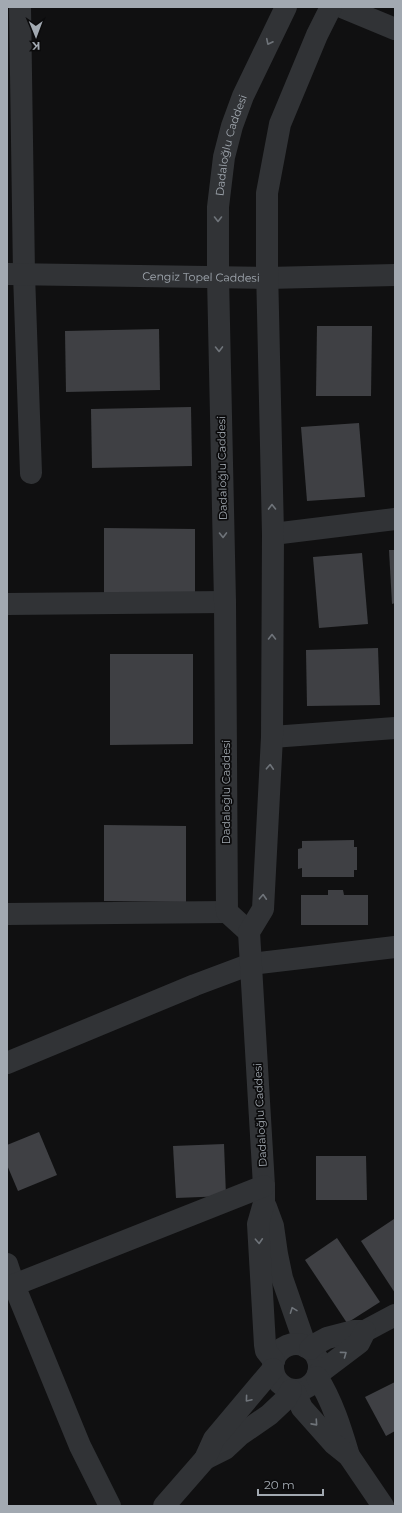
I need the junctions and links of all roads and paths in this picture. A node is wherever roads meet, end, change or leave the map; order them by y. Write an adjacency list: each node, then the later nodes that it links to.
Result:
1 (20, 7): 6 (street)
2 (286, 7): 8 (street, Dadaloğlu Caddesi, one-way to 8)
3 (331, 7): 9 (street)
4 (342, 7): 5 (street)
5 (395, 29)
6 (15, 274): 8 (street, Cengiz Topel Caddesi); 10 (street)
7 (395, 275): 9 (street, Cengiz Topel Caddesi)
8 (218, 277): 9 (street, Cengiz Topel Caddesi); 13 (street, Dadaloğlu Caddesi, one-way to 13)
9 (267, 278): 12 (street, one-way to 9)
10 (32, 473)
11 (395, 519): 12 (street)
12 (273, 534): 16 (street, one-way to 12)
13 (225, 602): 14 (street); 17 (street, Dadaloğlu Caddesi)
14 (7, 604)
15 (395, 728): 16 (street)
16 (272, 737): 19 (street, one-way to 16)
17 (227, 912): 18 (street); 19 (street)
18 (7, 914)
19 (249, 932): 21 (street, Dadaloğlu Caddesi)
20 (395, 947): 21 (street)
21 (251, 964): 22 (street); 23 (street, Dadaloğlu Caddesi)
22 (7, 1063)
23 (264, 1194): 25 (street); 28 (street, Dadaloğlu Caddesi, one-way to 23); 29 (street, Dadaloğlu Caddesi, one-way to 29)
24 (7, 1264): 25 (street)
25 (14, 1285): 34 (street)
26 (395, 1315): 27 (street)
27 (366, 1331): 28 (street); 30 (street, one-way to 27)
28 (308, 1348): 29 (street); 30 (street)
29 (273, 1365): 31 (street); 33 (street, one-way to 33)
30 (318, 1375): 31 (street); 32 (street)
31 (292, 1390): 32 (street, one-way to 32); 33 (street)
32 (349, 1456): 36 (street)
33 (205, 1459): 35 (street)
34 (110, 1506)
35 (164, 1506)
36 (383, 1506)

